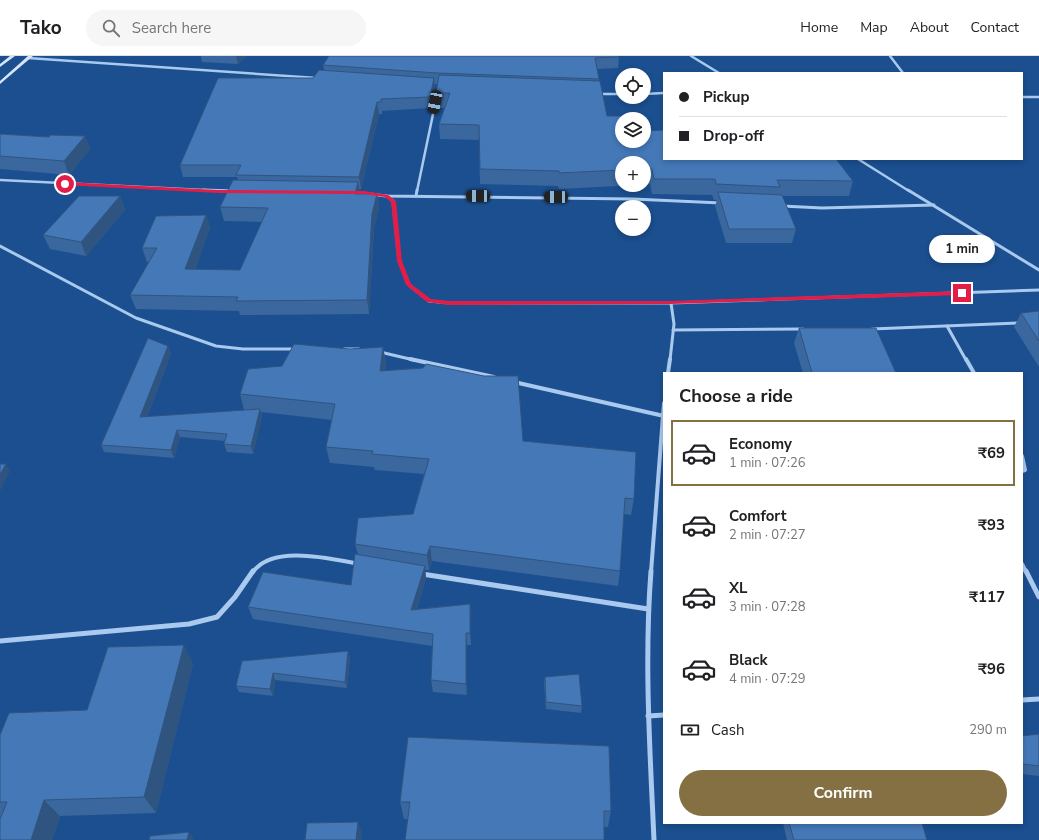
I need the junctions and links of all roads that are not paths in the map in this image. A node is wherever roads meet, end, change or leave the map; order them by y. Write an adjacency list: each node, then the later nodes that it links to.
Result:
1 (13, 56): 5 (main road)
2 (691, 56): 6 (street)
3 (890, 56): 7 (street)
4 (30, 57): 8 (street); 9 (main road)
5 (0, 66)
6 (717, 72)
7 (902, 72)
8 (320, 78)
9 (0, 83)
10 (663, 93): 14 (street)
11 (437, 94): 22 (street)
12 (592, 94): 13 (street)
13 (615, 94)
14 (651, 94)
15 (1023, 97): 16 (street)
16 (1039, 97)
17 (860, 160): 24 (street)
18 (0, 180): 19 (street)
19 (241, 192)
20 (349, 192): 21 (street)
21 (386, 196): 22 (street); 29 (street)
22 (416, 196): 23 (street)
23 (724, 203)
24 (934, 205): 25 (street); 27 (street)
25 (780, 206)
26 (0, 246): 35 (street)
27 (1039, 270)
28 (1039, 290): 29 (street)
29 (671, 303): 33 (street)
30 (1024, 322): 31 (street)
31 (947, 326): 32 (street); 40 (street)
32 (866, 329)
33 (673, 330): 34 (street); 39 (street)
34 (805, 330)
35 (296, 349)
36 (336, 349): 37 (street)
37 (365, 350)
38 (378, 351): 41 (street)
39 (668, 372)
40 (973, 372)
41 (500, 379)
42 (508, 380): 43 (street)
43 (663, 416): 50 (street)
44 (1023, 461): 45 (street)
45 (1023, 471)
46 (366, 565): 51 (street)
47 (1023, 566): 49 (street)
48 (413, 573): 50 (street)
49 (1039, 597)
50 (648, 609): 55 (street)
51 (0, 641)
52 (1039, 699): 53 (street)
53 (1023, 700)
54 (663, 715): 55 (street)
55 (648, 716): 56 (street)
56 (654, 840)

